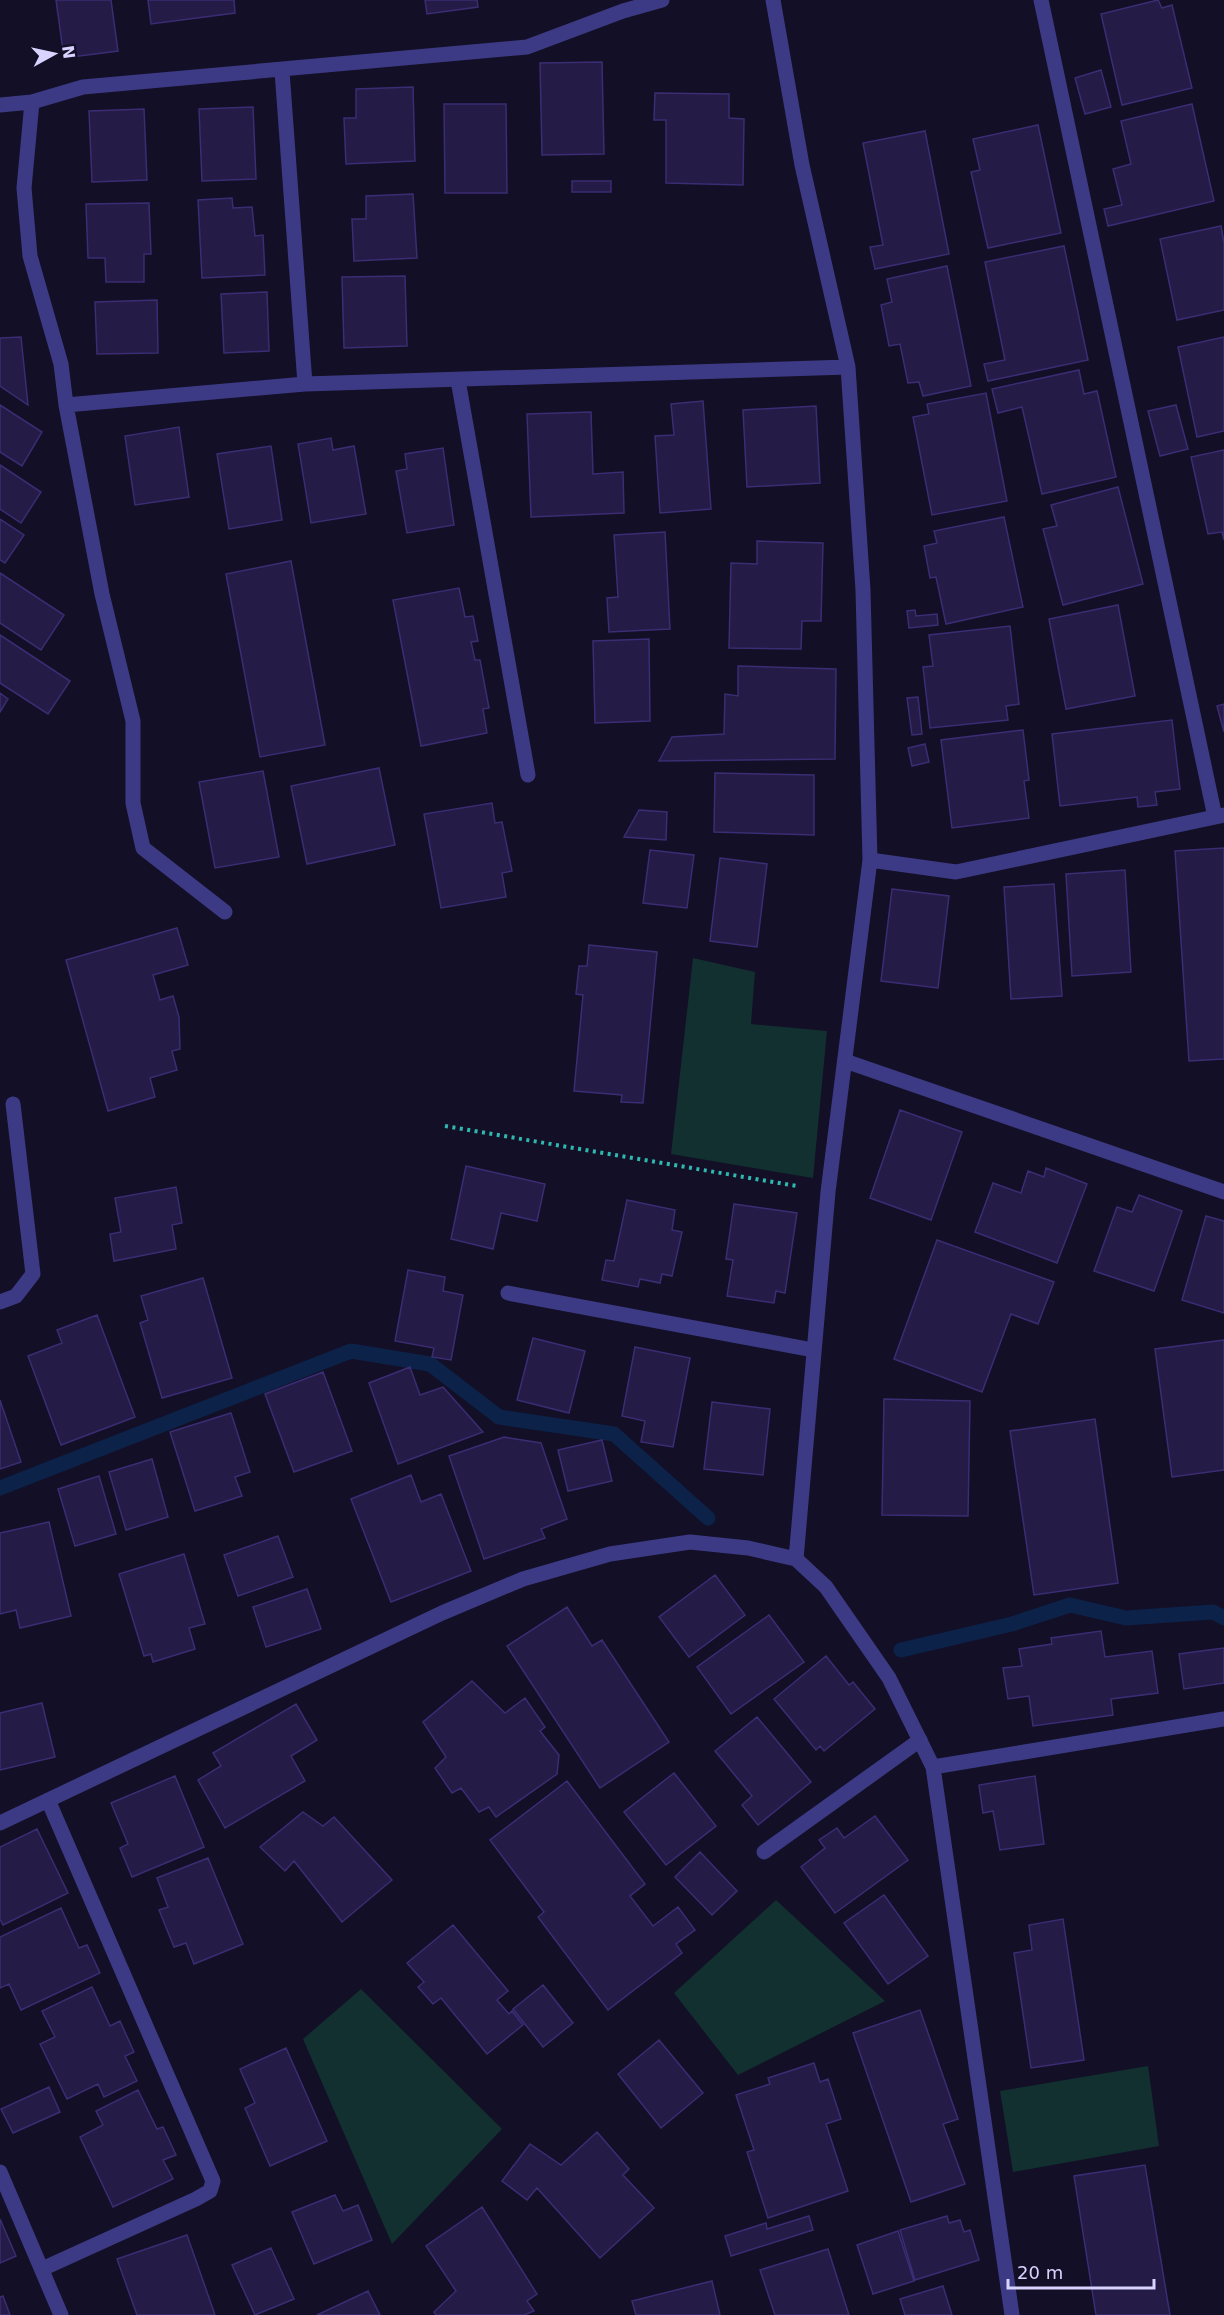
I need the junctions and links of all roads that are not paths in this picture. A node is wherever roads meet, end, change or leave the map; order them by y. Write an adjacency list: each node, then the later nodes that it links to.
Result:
1 (662, 0): 4 (street)
2 (773, 0): 7 (street)
3 (1041, 0): 12 (street)
4 (282, 71): 5 (street); 9 (street)
5 (32, 102): 6 (street); 10 (street)
6 (0, 105)
7 (848, 367): 8 (street); 13 (street)
8 (458, 380): 9 (street); 11 (street)
9 (305, 384): 10 (street)
10 (66, 405): 14 (street)
11 (528, 775)
12 (1220, 816): 13 (street)
13 (870, 860): 15 (street)
14 (225, 912)
15 (845, 1061): 17 (street); 20 (street)
16 (13, 1104): 19 (street)
17 (1224, 1192)
18 (508, 1293): 20 (street)
19 (0, 1302)
20 (813, 1350): 21 (street)
21 (796, 1559): 23 (street); 25 (street)
22 (1224, 1719): 24 (street)
23 (920, 1740): 24 (street); 27 (street)
24 (933, 1767): 31 (street)
25 (48, 1800): 26 (street); 29 (street)
26 (0, 1822)
27 (764, 1852)
28 (0, 2172): 29 (street)
29 (42, 2269): 30 (street)
30 (61, 2315)
31 (1011, 2315)

